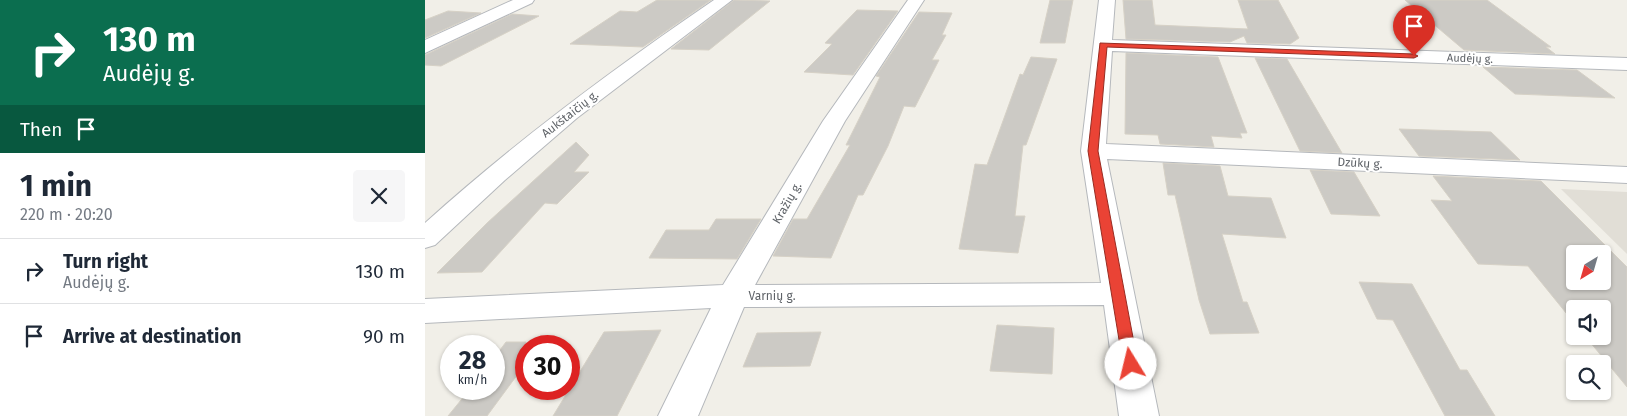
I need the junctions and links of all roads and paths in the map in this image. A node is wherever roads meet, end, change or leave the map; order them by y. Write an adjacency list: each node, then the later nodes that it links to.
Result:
1 (525, 0): 6 (street)
2 (724, 0): 10 (street, Aukštaičių g.)
3 (916, 0): 12 (street, Kražių g.)
4 (1107, 0): 5 (street)
5 (1103, 45): 7 (street, Audėjų g.); 8 (street)
6 (425, 47)
7 (1627, 64)
8 (1093, 151): 9 (street, Dzūkų g.); 11 (street)
9 (1627, 175)
10 (425, 239)
11 (1119, 294): 12 (street, Varnių g.); 15 (street)
12 (733, 296): 13 (street, Varnių g.); 14 (street, Kražių g.)
13 (425, 311)
14 (678, 416)
15 (1139, 416)

